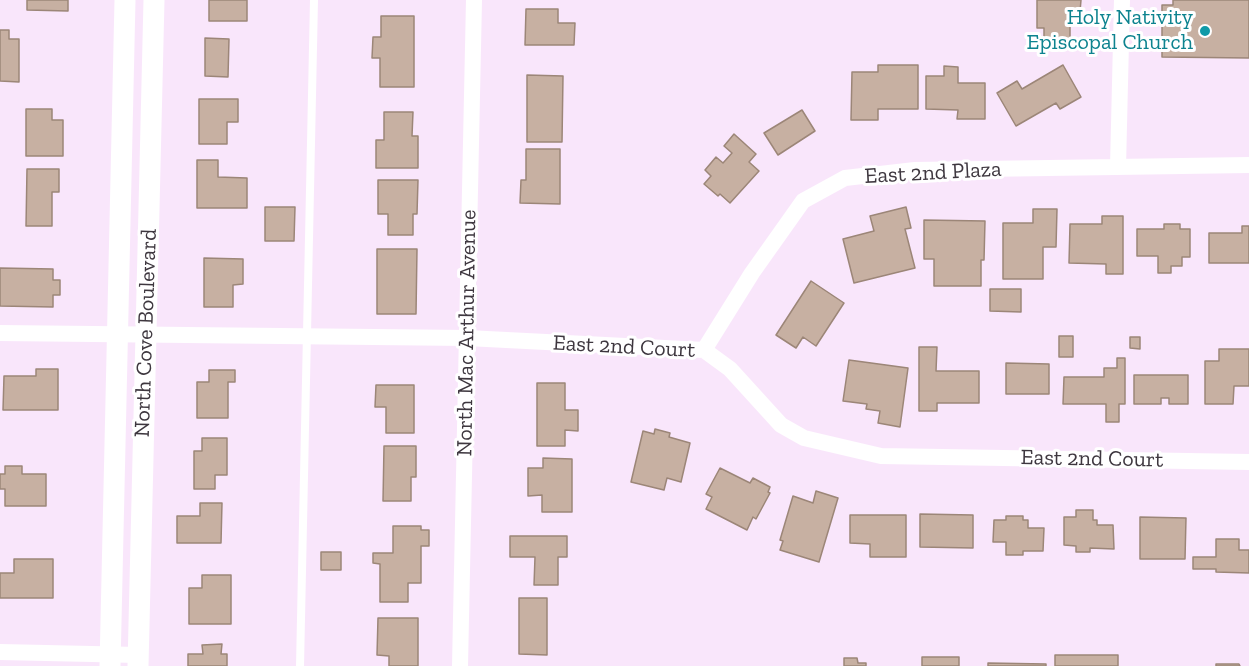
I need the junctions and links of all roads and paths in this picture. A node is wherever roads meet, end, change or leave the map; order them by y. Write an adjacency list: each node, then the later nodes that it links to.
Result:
1 (125, 0): 9 (street, North Cove Boulevard)
2 (154, 0): 10 (street, North Cove Boulevard)
3 (314, 0): 11 (lane)
4 (474, 0): 12 (street, North Mac Arthur Avenue)
5 (1122, 0): 7 (street)
6 (1249, 165): 7 (street, East 2nd Plaza)
7 (1118, 167): 13 (street, East 2nd Plaza)
8 (0, 333): 9 (street, East 2nd Court)
9 (118, 335): 10 (street, East 2nd Court); 16 (street, North Cove Boulevard)
10 (147, 335): 11 (street, East 2nd Court); 17 (street, North Cove Boulevard)
11 (308, 336): 12 (street, East 2nd Court); 18 (lane)
12 (467, 338): 13 (street, East 2nd Court); 19 (street, North Mac Arthur Avenue)
13 (704, 350): 14 (street, East 2nd Court)
14 (1249, 462)
15 (0, 652): 16 (street)
16 (110, 660): 17 (street)
17 (138, 660)
18 (300, 666)
19 (460, 666)

